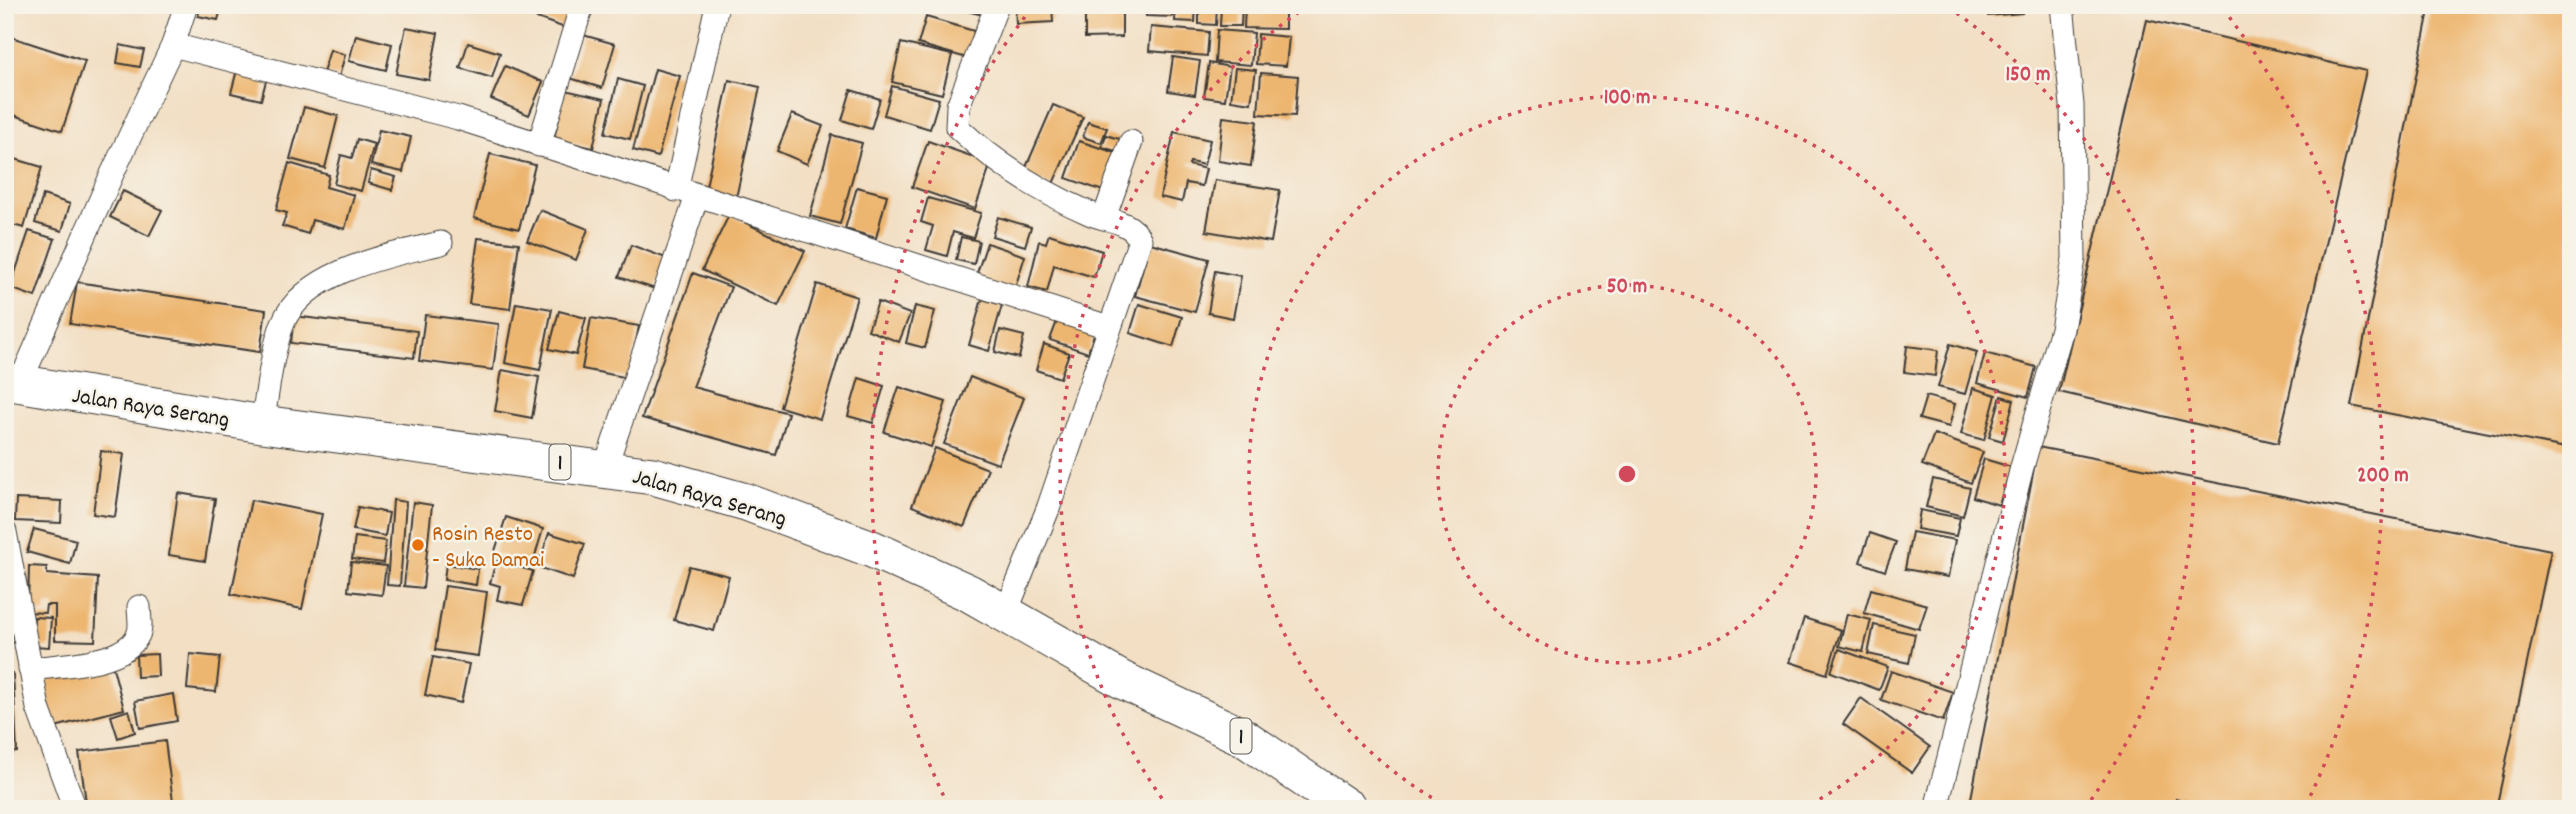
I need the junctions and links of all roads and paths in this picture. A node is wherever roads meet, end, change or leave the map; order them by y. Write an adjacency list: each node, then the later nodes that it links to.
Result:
1 (186, 5): 6 (street)
2 (582, 5): 8 (street)
3 (718, 5): 9 (street)
4 (997, 5): 10 (street)
5 (2062, 5): 22 (street)
6 (173, 46): 8 (street); 13 (street)
7 (1131, 142): 10 (street)
8 (539, 145): 9 (street)
9 (687, 193): 12 (street); 15 (street)
10 (1104, 218): 12 (street)
11 (441, 243): 14 (street)
12 (1108, 327): 18 (street)
13 (12, 383): 14 (highway, Jalan Raya Serang / 1)
14 (262, 424): 15 (highway, Jalan Raya Serang / 1)
15 (605, 468): 18 (highway, Jalan Raya Serang / 1)
16 (5, 532): 19 (street)
17 (139, 607): 19 (street)
18 (1006, 612): 21 (highway, Jalan Raya Serang / 1)
19 (30, 669): 20 (street)
20 (75, 809)
21 (1349, 809)
22 (1936, 809)

